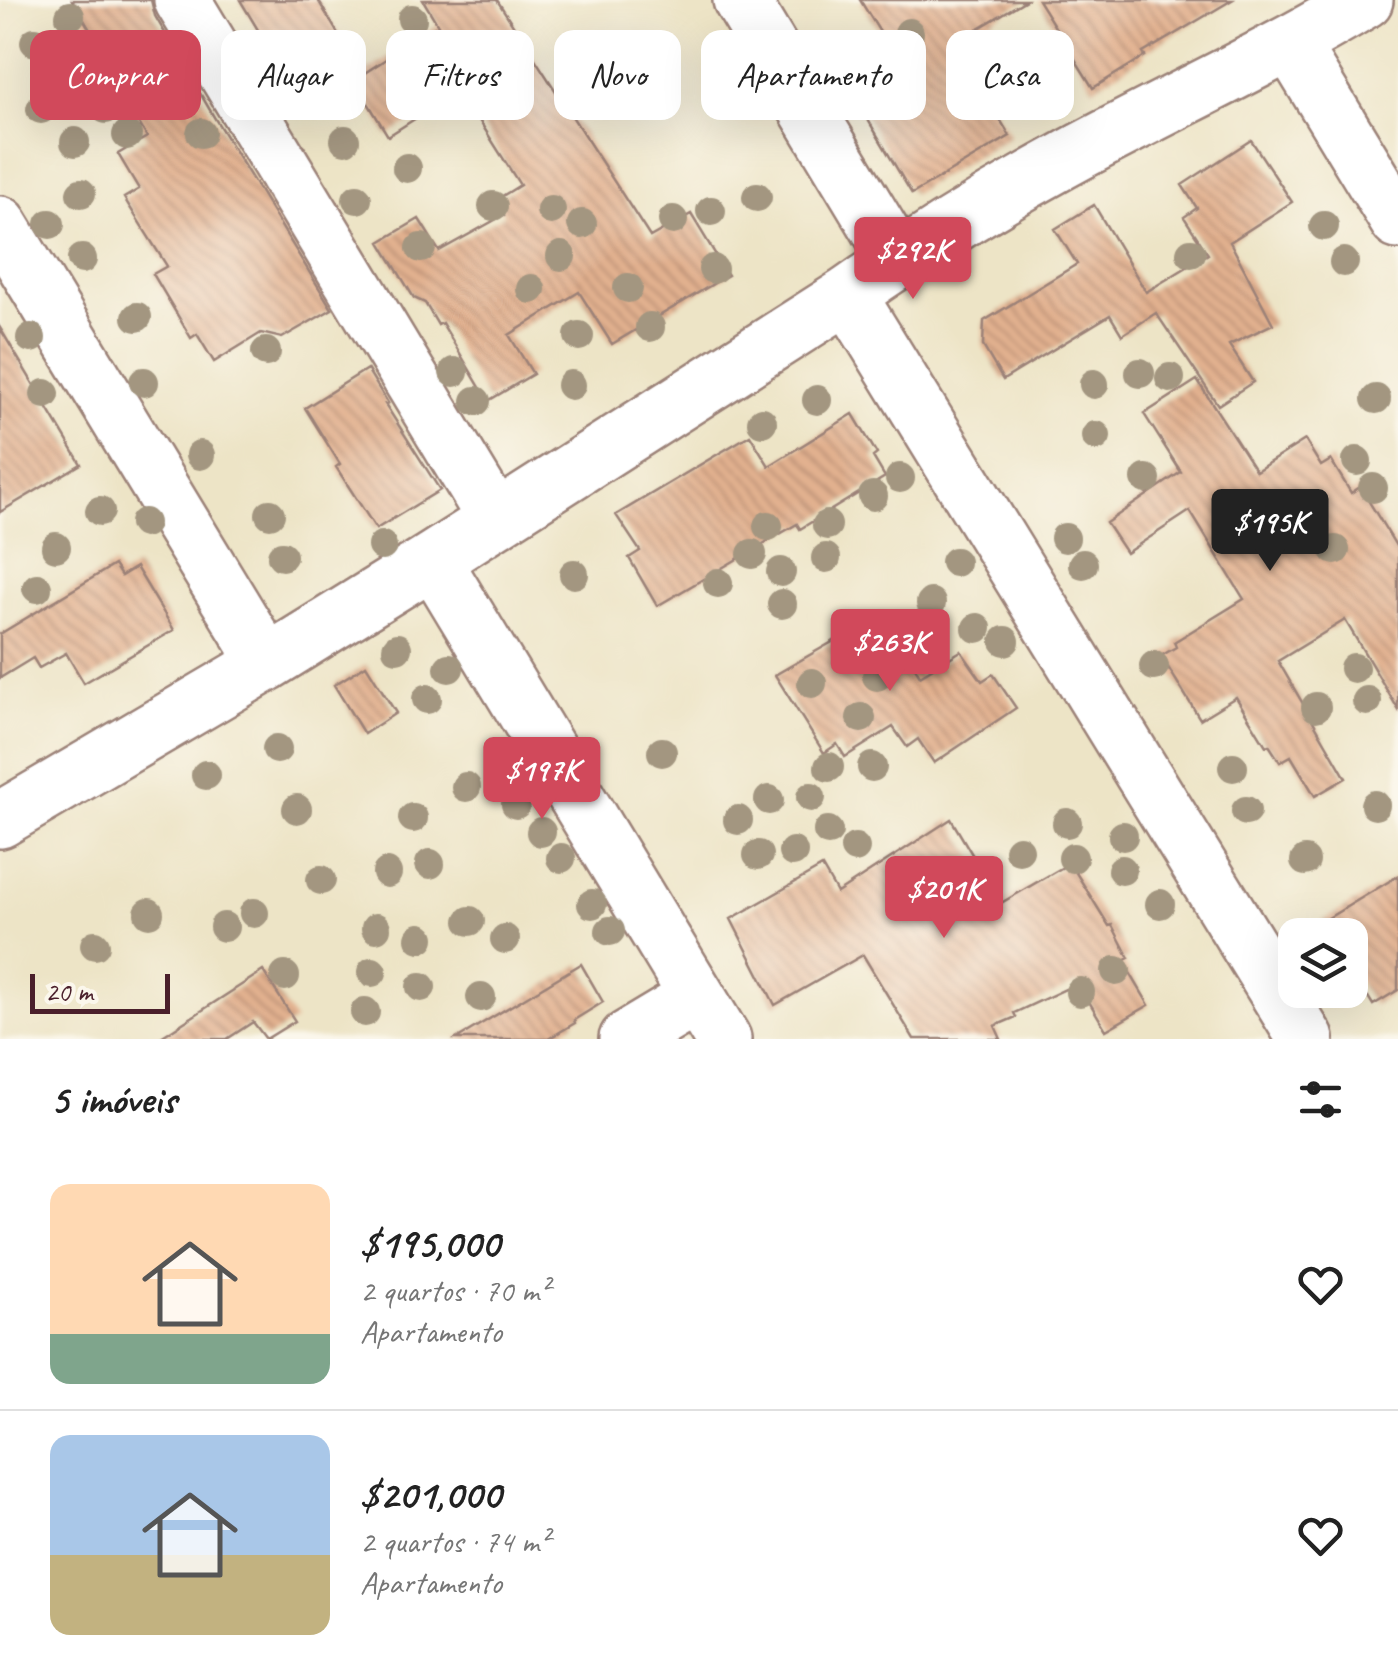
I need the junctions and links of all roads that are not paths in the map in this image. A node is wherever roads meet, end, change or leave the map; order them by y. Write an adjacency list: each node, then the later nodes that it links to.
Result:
1 (182, 0): 9 (street)
2 (742, 0): 7 (street)
3 (1343, 5): 4 (street)
4 (1291, 45): 5 (street); 7 (street)
5 (1398, 221)
6 (0, 224): 11 (street)
7 (898, 260): 8 (street)
8 (848, 295): 9 (street); 15 (street)
9 (496, 520): 10 (street)
10 (433, 560): 11 (street); 13 (street)
11 (267, 662): 12 (street)
12 (0, 820)
13 (710, 1018): 14 (street)
14 (627, 1039)
15 (1306, 1039)

